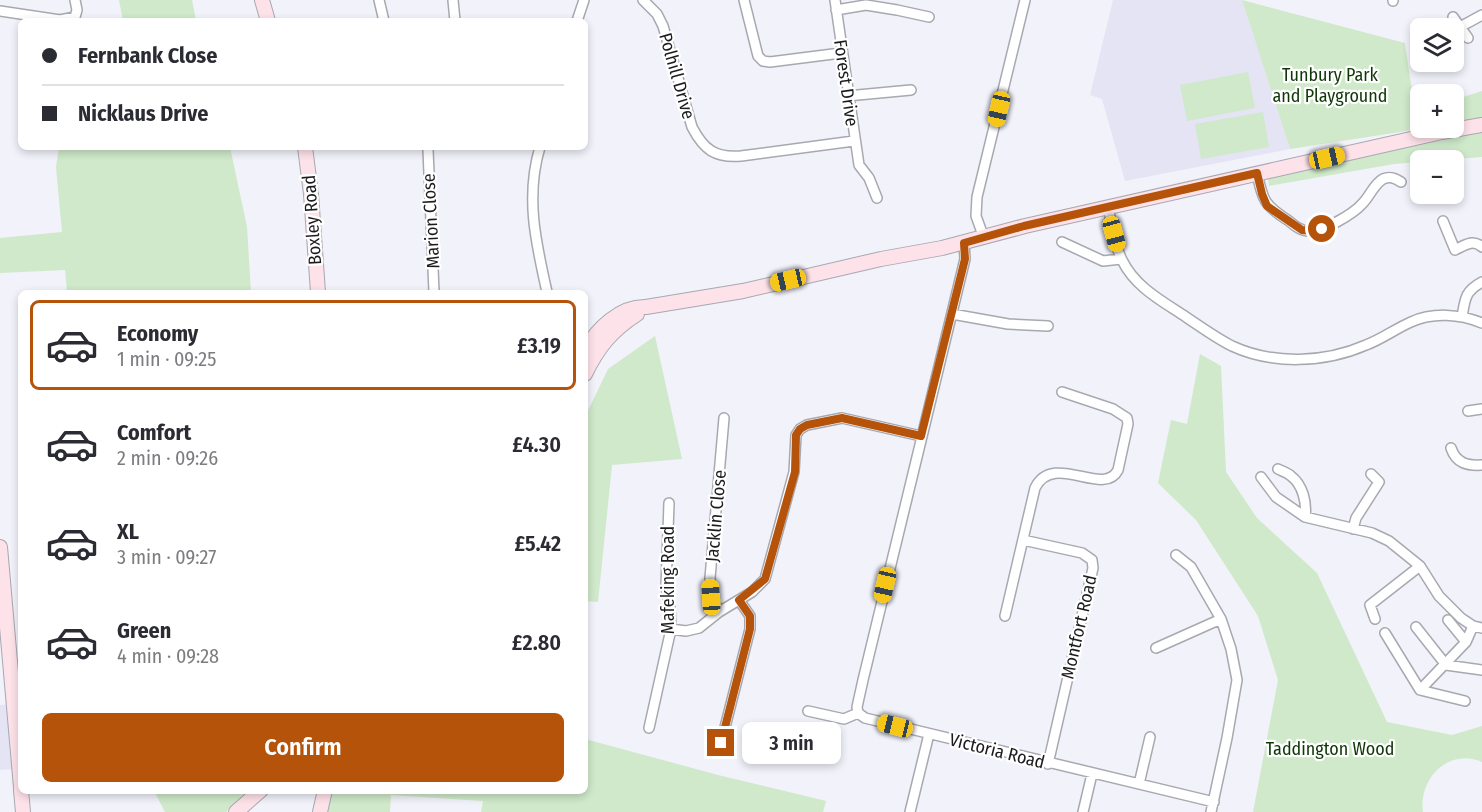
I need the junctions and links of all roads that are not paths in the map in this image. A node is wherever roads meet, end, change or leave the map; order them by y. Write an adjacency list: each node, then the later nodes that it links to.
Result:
1 (75, 0): 14 (street)
2 (262, 0): 15 (street)
3 (379, 0): 16 (street)
4 (453, 0): 17 (street)
5 (584, 0): 18 (street)
6 (643, 0): 26 (street, Polhill Drive)
7 (744, 0): 22 (street)
8 (1025, 0): 35 (street)
9 (835, 5): 12 (street); 22 (street, Forest Drive)
10 (0, 10): 13 (street)
11 (1482, 15): 19 (street)
12 (929, 17)
13 (48, 18)
14 (68, 18)
15 (267, 18)
16 (383, 18)
17 (455, 18)
18 (579, 18)
19 (1464, 25)
20 (1464, 32): 21 (street)
21 (1468, 38)
22 (841, 53): 24 (street, Forest Drive)
23 (911, 90): 24 (street)
24 (847, 96): 26 (street, Forest Drive)
25 (1482, 125): 30 (street)
26 (854, 141): 32 (street, Forest Drive)
27 (305, 150): 41 (street, Boxley Road)
28 (428, 150): 42 (street, Marion Close)
29 (539, 150): 43 (street)
30 (1257, 173): 31 (street); 33 (street)
31 (1401, 182)
32 (877, 198)
33 (1108, 207): 35 (street); 39 (street)
34 (1443, 221): 38 (street)
35 (984, 238): 37 (street)
36 (1062, 242): 39 (street)
37 (964, 243): 44 (street); 48 (street)
38 (1482, 246)
39 (1121, 259): 45 (street)
40 (1482, 282): 45 (street)
41 (318, 290)
42 (434, 290)
43 (548, 290)
44 (952, 314): 47 (street); 53 (street)
45 (1462, 317): 46 (street)
46 (1482, 323)
47 (1048, 326)
48 (588, 354)
49 (1062, 392): 62 (street)
50 (1482, 409): 51 (street)
51 (1468, 411)
52 (724, 418): 67 (street, Jacklin Close)
53 (921, 436): 66 (street); 84 (street)
54 (1451, 448): 55 (street)
55 (1482, 465)
56 (1278, 469): 60 (street)
57 (1371, 474): 61 (street)
58 (1262, 477): 60 (street)
59 (669, 503): 74 (street, Mafeking Road)
60 (1305, 517): 61 (street)
61 (1353, 529): 65 (street)
62 (1023, 540): 68 (street); 90 (street, Montfort Road)
63 (0, 547): 78 (street)
64 (1176, 555): 69 (street)
65 (1420, 566): 70 (street); 73 (street)
66 (739, 600): 67 (street); 87 (street)
67 (719, 612): 74 (street)
68 (1005, 616)
69 (1221, 619): 77 (street); 96 (street)
70 (1375, 619)
71 (1448, 620): 76 (street)
72 (1416, 627): 79 (street)
73 (1478, 627): 76 (street)
74 (671, 629): 86 (street, Mafeking Road)
75 (1385, 633): 81 (street)
76 (1466, 642): 79 (street)
77 (1156, 648)
78 (15, 651): 85 (street)
79 (1446, 665): 80 (street); 81 (street)
80 (1482, 670)
81 (1420, 690): 82 (street)
82 (1465, 701)
83 (808, 711): 84 (street)
84 (858, 713): 88 (street, Victoria Road)
85 (18, 720)
86 (649, 728)
87 (712, 732)
88 (928, 734): 90 (street, Victoria Road); 100 (street)
89 (1150, 737): 92 (street)
90 (1048, 764): 91 (street, Victoria Road)
91 (1092, 774): 92 (street, Victoria Road); 101 (street)
92 (1139, 784): 96 (street, Victoria Road)
93 (21, 794): 97 (street)
94 (256, 794): 98 (street)
95 (324, 794): 99 (street)
96 (1213, 807)
97 (23, 812)
98 (236, 812)
99 (320, 812)
100 (910, 812)
101 (1083, 812)

